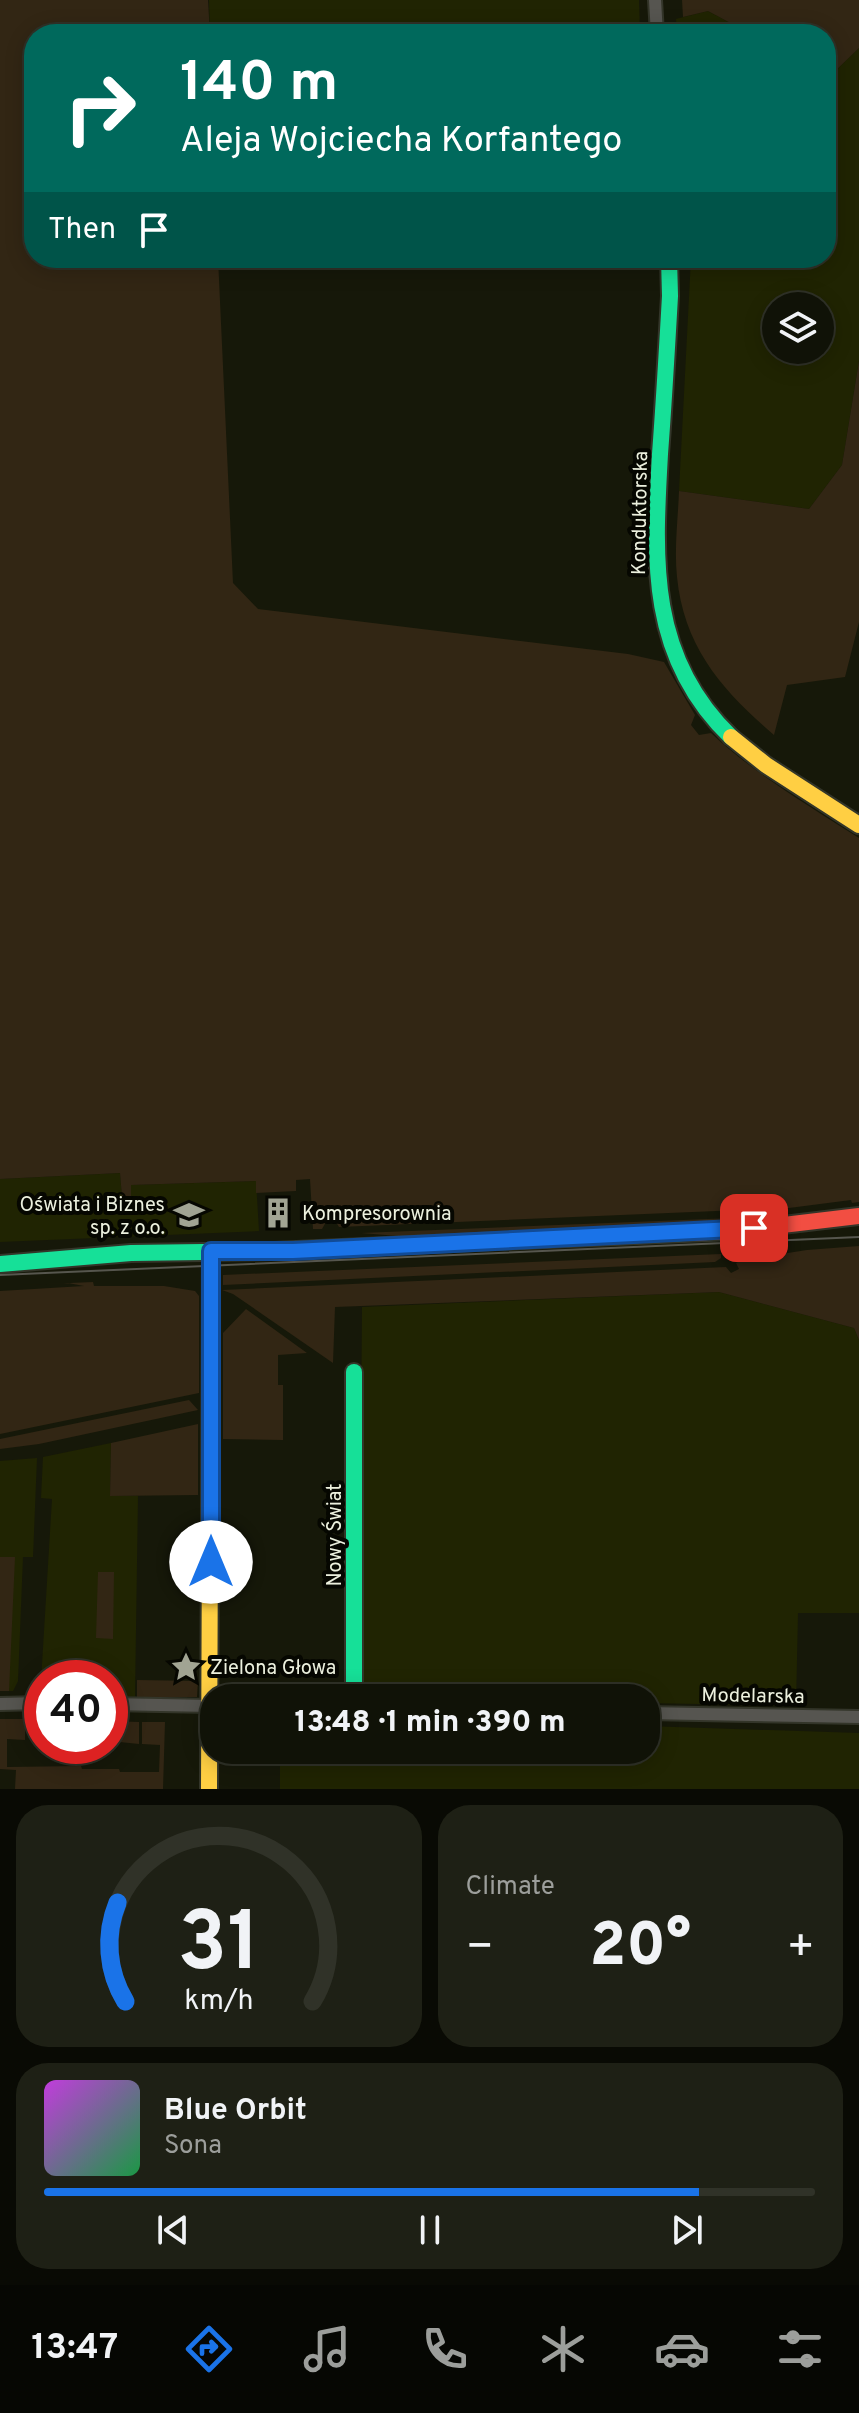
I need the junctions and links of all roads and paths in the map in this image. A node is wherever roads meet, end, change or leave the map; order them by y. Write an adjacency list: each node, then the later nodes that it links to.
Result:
1 (655, 0): 2 (street)
2 (656, 24)
3 (669, 268): 4 (street, Konduktorska)
4 (859, 825)
5 (859, 1216): 6 (street)
6 (211, 1251): 7 (street); 9 (street)
7 (0, 1264)
8 (354, 1372): 10 (street, Nowy Świat)
9 (212, 1684)
10 (354, 1684)
11 (24, 1703): 12 (street)
12 (0, 1704)
13 (128, 1704): 14 (street)
14 (200, 1706)
15 (660, 1713): 16 (street, Modelarska)
16 (859, 1717)
17 (210, 1764): 18 (street)
18 (209, 1789)

